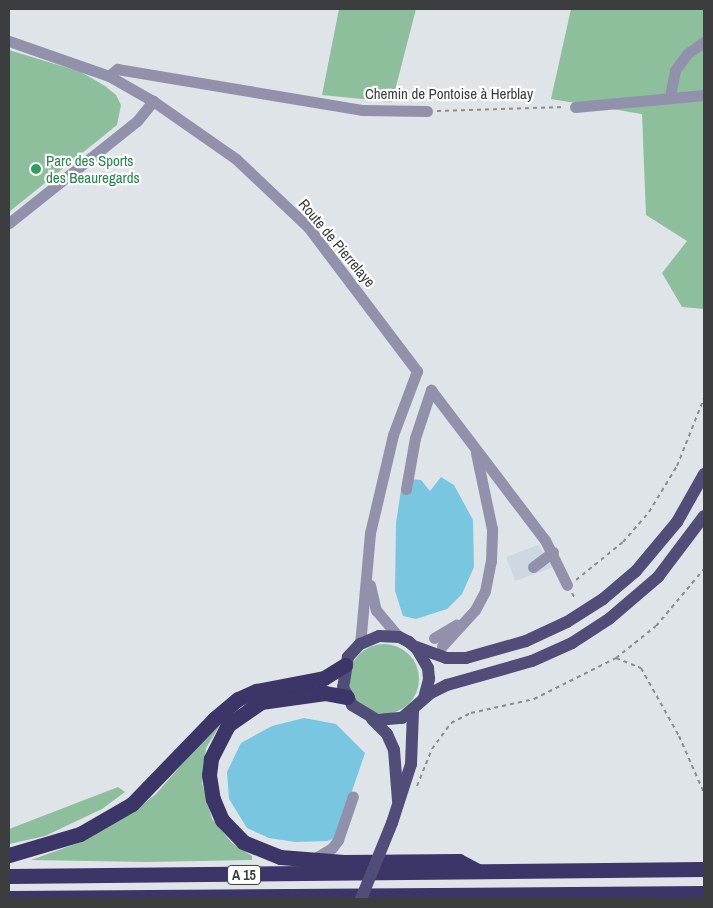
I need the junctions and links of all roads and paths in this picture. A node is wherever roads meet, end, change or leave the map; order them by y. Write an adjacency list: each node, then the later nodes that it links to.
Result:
1 (9, 41): 3 (street, Route de Pierrelaye)
2 (704, 42): 5 (street)
3 (109, 76): 6 (street, Route de Pierrelaye); 8 (street, Chemin de Pontoise à Herblay)
4 (704, 95): 5 (street)
5 (670, 96): 7 (street)
6 (153, 101): 9 (street); 18 (street, Route de Pierrelaye)
7 (575, 107): 8 (path, Chemin de Pontoise à Herblay)
8 (427, 111)
9 (9, 223)
10 (704, 398): 19 (path)
11 (475, 448): 13 (street); 15 (street); 20 (street)
12 (704, 474): 24 (main road)
13 (406, 489)
14 (704, 516): 29 (main road)
15 (553, 552): 16 (street); 19 (street)
16 (532, 567)
17 (704, 569): 26 (path)
18 (368, 572): 21 (street, Route de Pierrelaye); 23 (street, Route de Pierrelaye)
19 (567, 585)
20 (475, 610): 22 (street); 25 (street)
21 (399, 637): 23 (main road); 24 (main road)
22 (434, 638)
23 (360, 644): 27 (main road)
24 (414, 646): 29 (main road)
25 (442, 646)
26 (616, 658): 32 (path); 33 (path)
27 (345, 665): 28 (main road); 36 (highway)
28 (347, 697): 31 (main road); 37 (highway)
29 (424, 698): 30 (main road)
30 (413, 712): 31 (main road); 35 (main road)
31 (372, 719): 35 (main road)
32 (415, 790)
33 (704, 793)
34 (353, 796): 37 (street)
35 (398, 806): 43 (main road, bridge)
36 (9, 856)
37 (311, 860): 39 (highway)
38 (704, 870): 39 (highway, A 15)
39 (480, 872): 40 (highway, A 15)
40 (9, 876)
41 (704, 893): 42 (highway, A 15)
42 (9, 898)
43 (361, 899)

